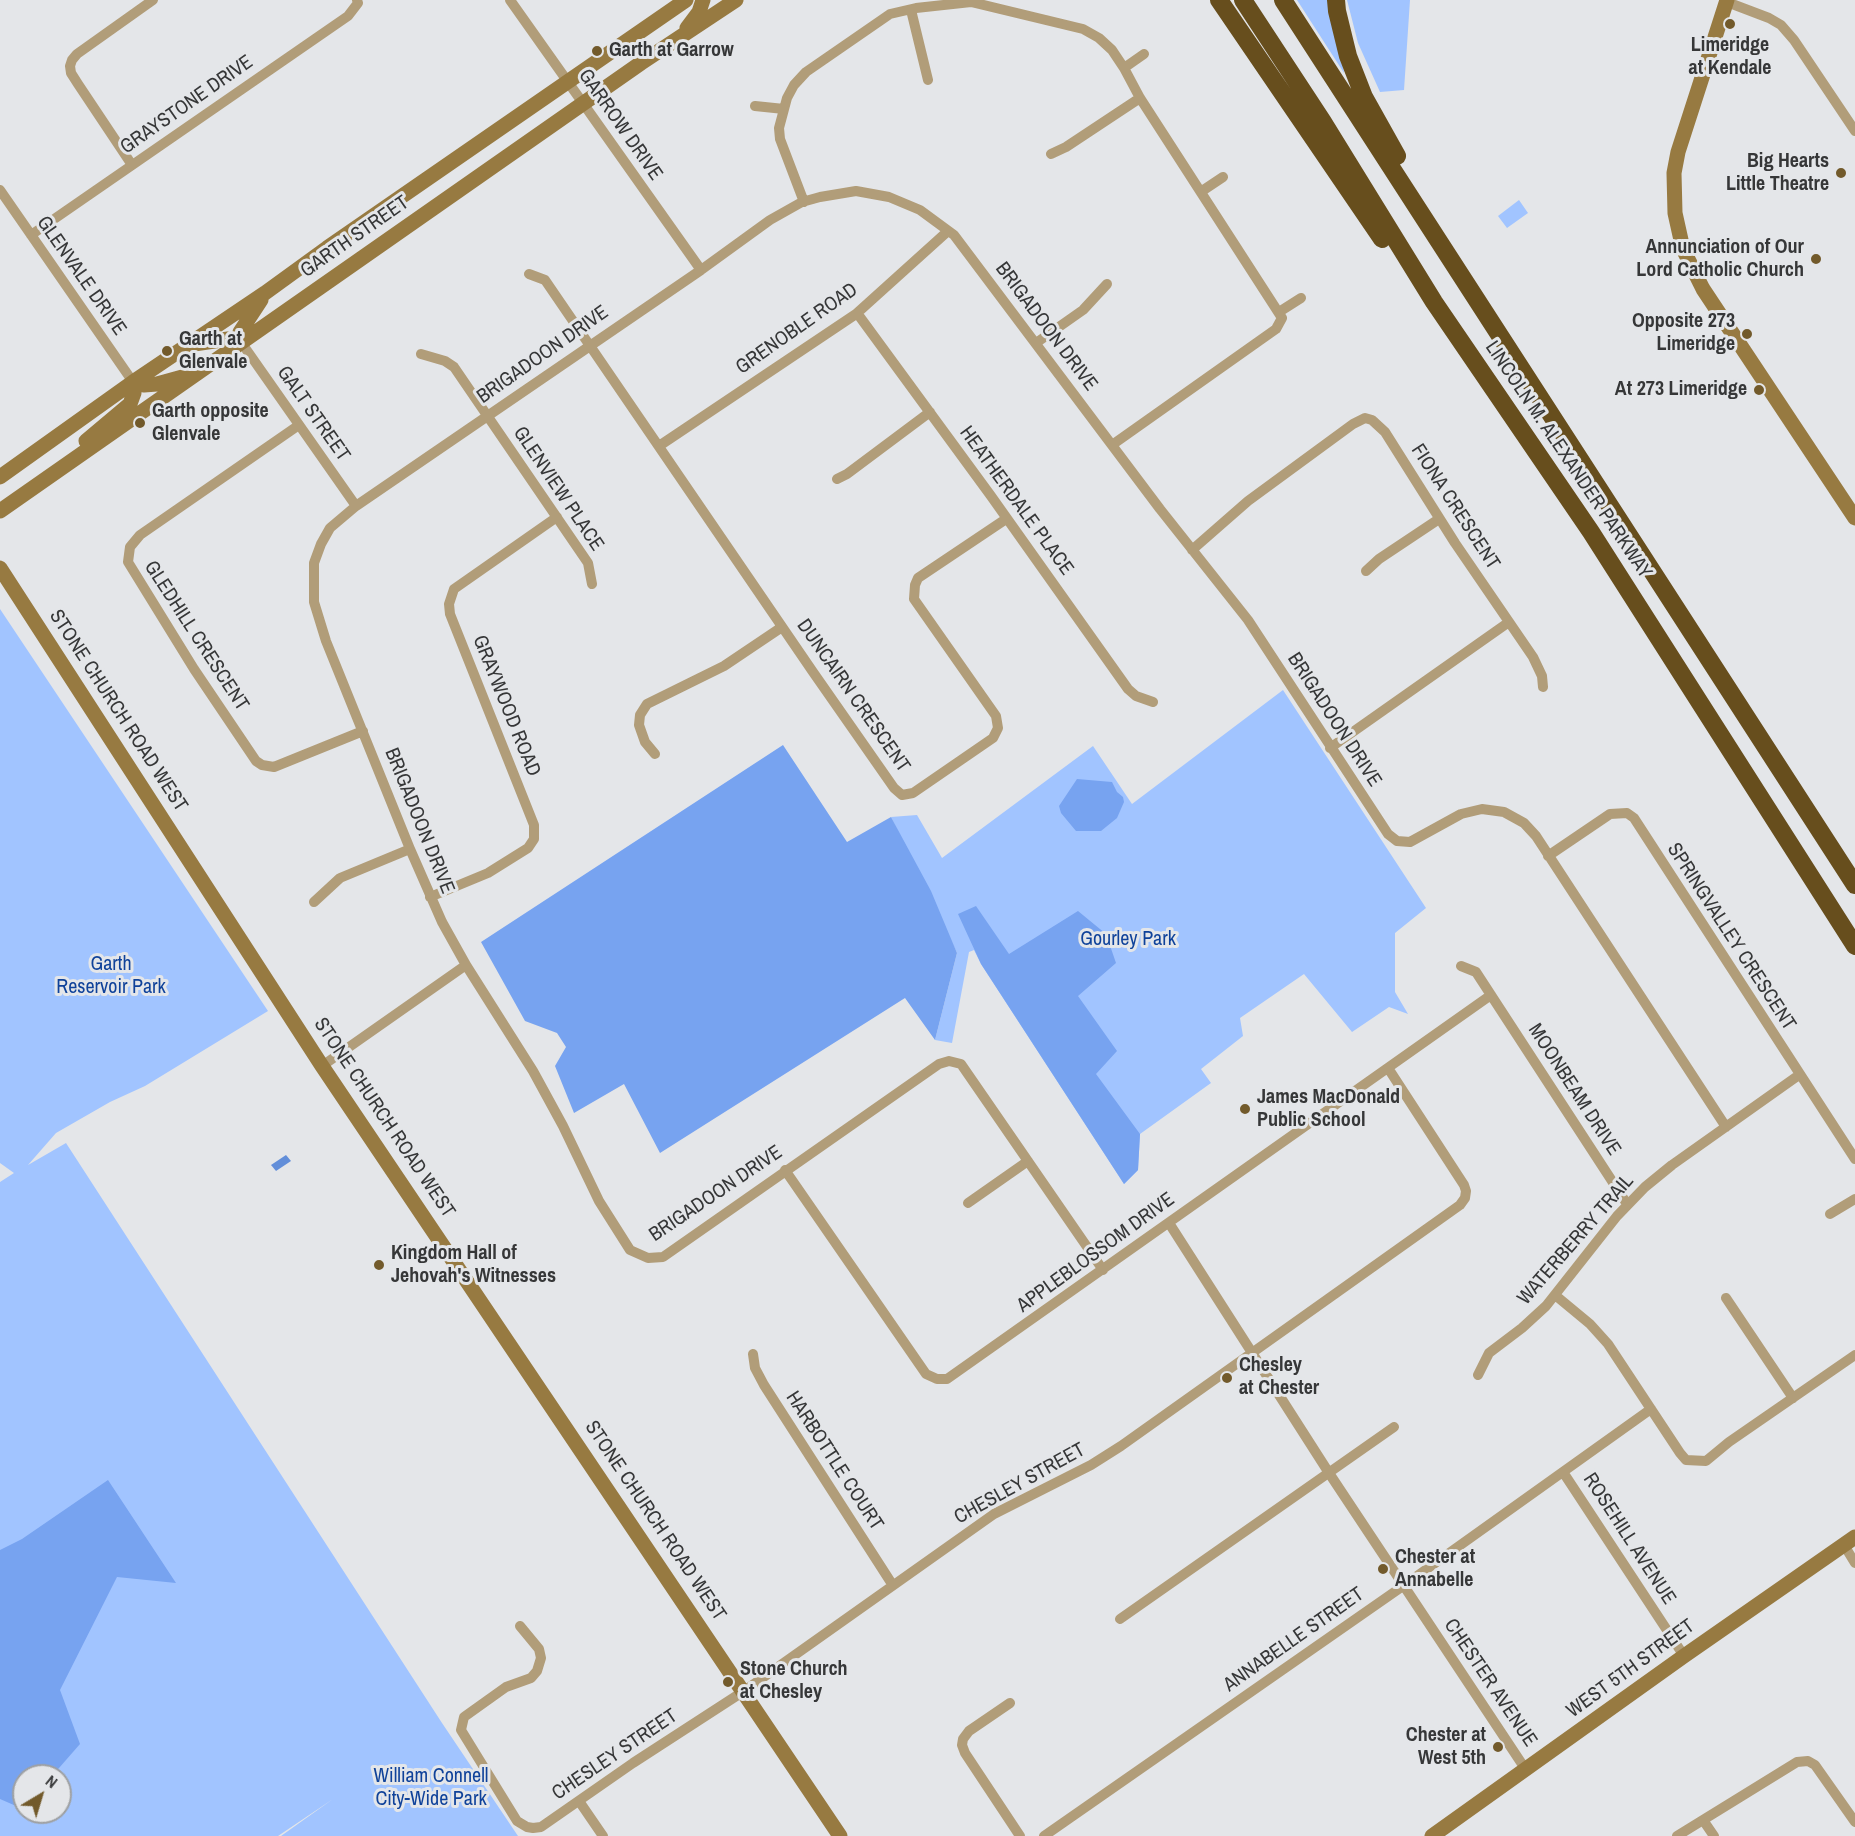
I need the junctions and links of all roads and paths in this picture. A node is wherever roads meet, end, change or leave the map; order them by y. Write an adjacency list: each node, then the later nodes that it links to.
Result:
1 (153, 0): 24 (street)
2 (357, 0): 24 (street, GRAYSTONE DRIVE)
3 (510, 0): 17 (street, GARROW DRIVE)
4 (686, 0): 17 (main road, GARTH STREET)
5 (703, 0): 13 (main road)
6 (736, 0): 13 (main road, GARTH STREET)
7 (1220, 0): 37 (highway)
8 (1243, 0): 37 (highway, LINCOLN M. ALEXANDER PARKWAY)
9 (1283, 0): 29 (highway, LINCOLN M. ALEXANDER PARKWAY)
10 (1336, 0): 29 (highway)
11 (1727, 1): 22 (street); 58 (main road)
12 (911, 10): 15 (street); 16 (street); 21 (street)
13 (678, 40): 19 (main road, GARTH STREET)
14 (1144, 54): 15 (street)
15 (1124, 68): 18 (street)
16 (928, 80)
17 (567, 82): 19 (street, GARROW DRIVE); 35 (main road, GARTH STREET)
18 (1140, 99): 23 (street); 27 (street)
19 (583, 105): 32 (street, GARROW DRIVE); 40 (main road, GARTH STREET)
20 (755, 106): 21 (street)
21 (784, 109): 28 (street)
22 (1855, 131)
23 (1051, 154)
24 (132, 165): 31 (street, GRAYSTONE DRIVE)
25 (1223, 177): 27 (street)
26 (0, 190): 31 (street, GLENVALE DRIVE)
27 (1202, 191): 38 (street)
28 (804, 202): 30 (street, BRIGADOON DRIVE); 32 (street, BRIGADOON DRIVE)
29 (1414, 202): 74 (highway, LINCOLN M. ALEXANDER PARKWAY)
30 (948, 231): 39 (street, GRENOBLE ROAD); 41 (street, BRIGADOON DRIVE)
31 (31, 235): 46 (street, GLENVALE DRIVE)
32 (700, 270): 42 (street, BRIGADOON DRIVE)
33 (530, 274): 42 (street, DUNCAIRN CRESCENT)
34 (1107, 284): 41 (street)
35 (265, 293): 40 (main road); 43 (main road, GARTH STREET)
36 (1301, 298): 38 (street)
37 (1434, 302): 77 (highway, LINCOLN M. ALEXANDER PARKWAY)
38 (1279, 312): 50 (street)
39 (856, 313): 47 (street, HEATHERDALE PLACE); 51 (street, GRENOBLE ROAD)
40 (241, 342): 43 (main road); 45 (main road, GARTH STREET); 49 (street, GALT STREET)
41 (1036, 343): 50 (street, BRIGADOON DRIVE)
42 (589, 345): 48 (street, BRIGADOON DRIVE); 51 (street, DUNCAIRN CRESCENT)
43 (185, 346): 46 (main road, GARTH STREET)
44 (421, 354): 48 (street, GLENVIEW PLACE)
45 (208, 366): 46 (main road); 54 (main road, GARTH STREET)
46 (133, 382): 52 (main road, GARTH STREET); 54 (main road)
47 (930, 412): 53 (street); 59 (street, HEATHERDALE PLACE)
48 (487, 416): 55 (street, BRIGADOON DRIVE); 57 (street, GLENVIEW PLACE)
49 (299, 425): 55 (street, GALT STREET); 69 (street, GLEDHILL CRESCENT)
50 (1112, 445): 61 (street, BRIGADOON DRIVE)
51 (659, 446): 66 (street, DUNCAIRN CRESCENT)
52 (0, 477)
53 (837, 479)
54 (40, 484): 56 (main road, GARTH STREET)
55 (356, 506): 69 (street, BRIGADOON DRIVE)
56 (0, 511)
57 (557, 518): 64 (street, GLENVIEW PLACE); 75 (street, GRAYWOOD ROAD)
58 (1855, 518)
59 (1006, 519): 66 (street, DUNCAIRN CRESCENT); 68 (street, HEATHERDALE PLACE)
60 (1439, 519): 61 (street, FIONA CRESCENT); 63 (street); 65 (street, FIONA CRESCENT)
61 (1192, 550): 70 (street, BRIGADOON DRIVE)
62 (0, 568): 81 (main road, STONE CHURCH ROAD WEST)
63 (1366, 571)
64 (592, 584)
65 (1509, 622): 67 (street, FIONA CRESCENT); 70 (street)
66 (782, 627): 71 (street)
67 (1543, 687)
68 (1153, 702)
69 (363, 731): 72 (street, BRIGADOON DRIVE)
70 (1330, 748): 73 (street, BRIGADOON DRIVE)
71 (655, 754)
72 (410, 849): 75 (street, BRIGADOON DRIVE); 76 (street)
73 (1548, 856): 83 (street, SPRINGVALLEY CRESCENT); 84 (street, BRIGADOON DRIVE)
74 (1855, 885)
75 (430, 897): 78 (street, BRIGADOON DRIVE)
76 (314, 902)
77 (1855, 946)
78 (466, 965): 81 (street); 87 (street, BRIGADOON DRIVE)
79 (1461, 966): 80 (street, MOONBEAM DRIVE)
80 (1491, 995): 82 (street, APPLEBLOSSOM DRIVE); 90 (street, MOONBEAM DRIVE)
81 (322, 1066): 112 (main road, STONE CHURCH ROAD WEST)
82 (1388, 1068): 92 (street, APPLEBLOSSOM DRIVE); 97 (street, CHESLEY STREET)
83 (1799, 1075): 84 (street, WATERBERRY TRAIL); 85 (street, SPRINGVALLEY CRESCENT)
84 (1726, 1127): 90 (street, WATERBERRY TRAIL)
85 (1855, 1159)
86 (1028, 1161): 87 (street, BRIGADOON DRIVE); 89 (street); 93 (street, BRIGADOON DRIVE)
87 (785, 1170): 93 (street, APPLEBLOSSOM DRIVE)
88 (1855, 1199): 91 (street)
89 (968, 1203)
90 (1627, 1204): 94 (street, WATERBERRY TRAIL)
91 (1830, 1214)
92 (1169, 1223): 93 (street, APPLEBLOSSOM DRIVE); 97 (street, CHESTER AVENUE)
93 (1103, 1270)
94 (1555, 1295): 99 (street, WATERBERRY TRAIL); 101 (street)
95 (1726, 1298): 100 (street)
96 (753, 1354): 107 (street, HARBOTTLE COURT)
97 (1252, 1354): 104 (street, CHESTER AVENUE); 107 (street, CHESLEY STREET)
98 (1855, 1355): 100 (street)
99 (1478, 1375)
100 (1793, 1398): 101 (street)
101 (1651, 1409): 103 (street, ANNABELLE STREET)
102 (1394, 1427): 104 (street)
103 (1563, 1472): 108 (street, ANNABELLE STREET); 111 (street, ROSEHILL AVENUE)
104 (1329, 1473): 108 (street, CHESTER AVENUE); 109 (street)
105 (1849, 1541): 106 (street); 111 (main road, WEST 5TH STREET)
106 (1855, 1563)
107 (892, 1584): 112 (street, CHESLEY STREET)
108 (1403, 1586): 114 (street, CHESTER AVENUE); 121 (street, ANNABELLE STREET)
109 (1120, 1619)
110 (520, 1626): 115 (street, CHESLEY STREET)
111 (1684, 1656): 114 (main road, WEST 5TH STREET)
112 (744, 1691): 115 (street, CHESLEY STREET); 119 (main road, STONE CHURCH ROAD WEST)
113 (1010, 1703): 120 (street)
114 (1526, 1770): 122 (main road, WEST 5TH STREET)
115 (579, 1801): 118 (street)
116 (1703, 1820): 117 (street); 123 (street); 124 (street)
117 (1855, 1822)
118 (603, 1836)
119 (840, 1836)
120 (1020, 1836)
121 (1044, 1836)
122 (1432, 1836)
123 (1677, 1836)
124 (1714, 1836)

